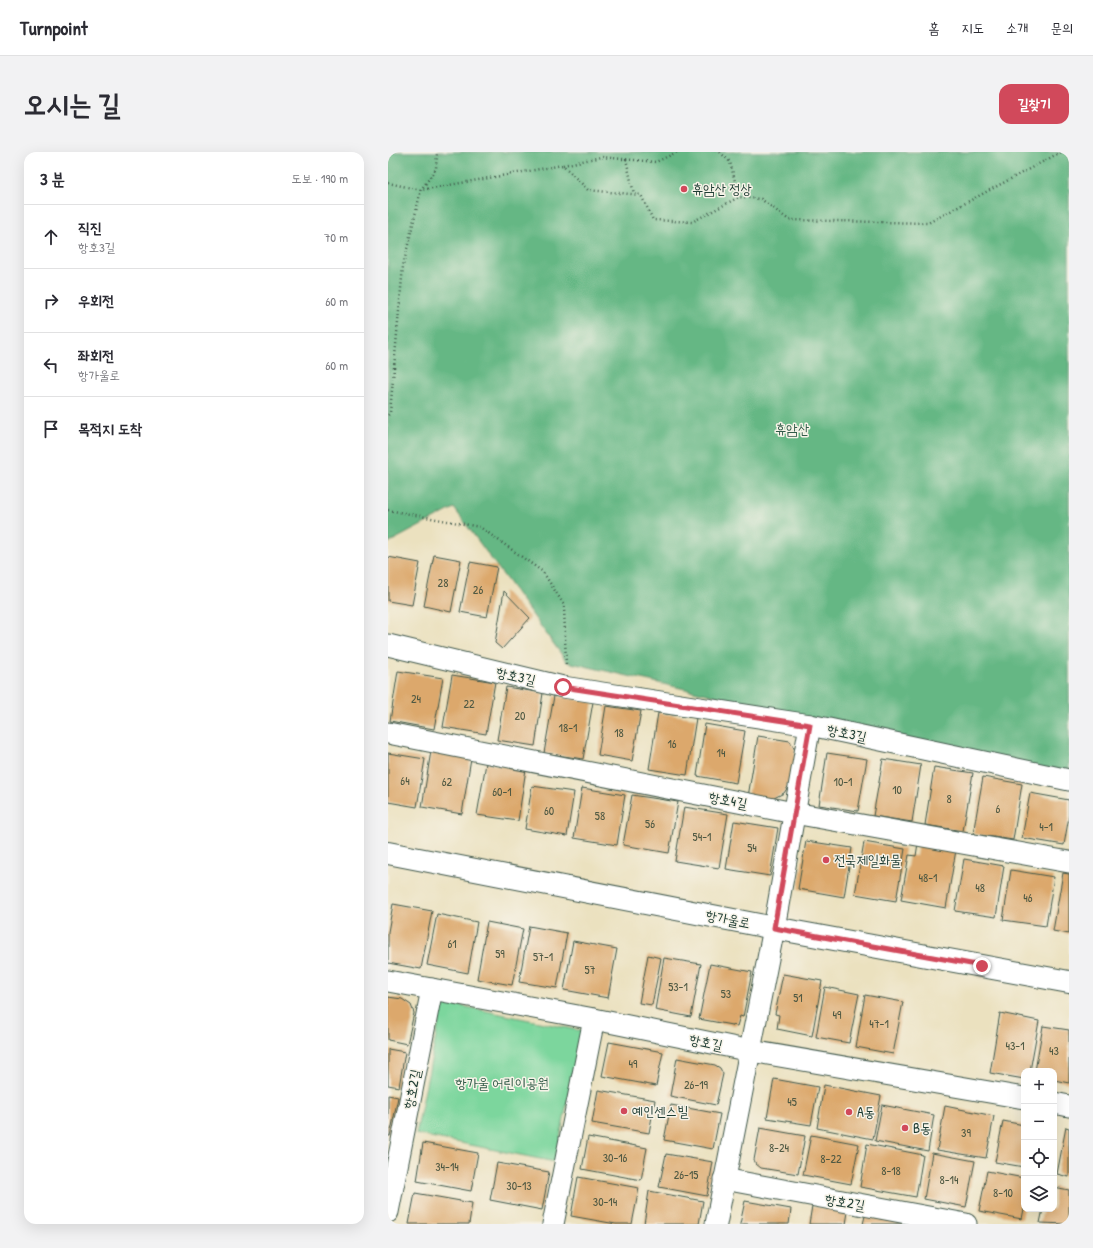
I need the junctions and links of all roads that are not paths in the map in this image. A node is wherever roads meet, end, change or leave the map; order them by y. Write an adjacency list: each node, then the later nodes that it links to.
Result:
1 (388, 645): 2 (street, 항호3길)
2 (810, 725): 4 (street, 항호3길); 5 (street)
3 (388, 733): 5 (street, 항호4길)
4 (1069, 780)
5 (794, 813): 7 (street, 항호4길); 8 (street)
6 (388, 853): 8 (main road, 항가울로)
7 (1069, 862)
8 (774, 928): 10 (main road, 항가울로); 13 (street)
9 (388, 981): 11 (street, 항호길)
10 (1069, 982)
11 (432, 989): 12 (street, 항호길); 18 (street, 항호2길)
12 (594, 1019): 13 (street, 항호길); 19 (street)
13 (750, 1051): 14 (street, 항호길); 17 (street)
14 (1021, 1097)
15 (1057, 1104): 16 (street)
16 (1069, 1106)
17 (724, 1179): 20 (street); 21 (street, 항호2길)
18 (388, 1212)
19 (553, 1224)
20 (716, 1224)
21 (966, 1224)

